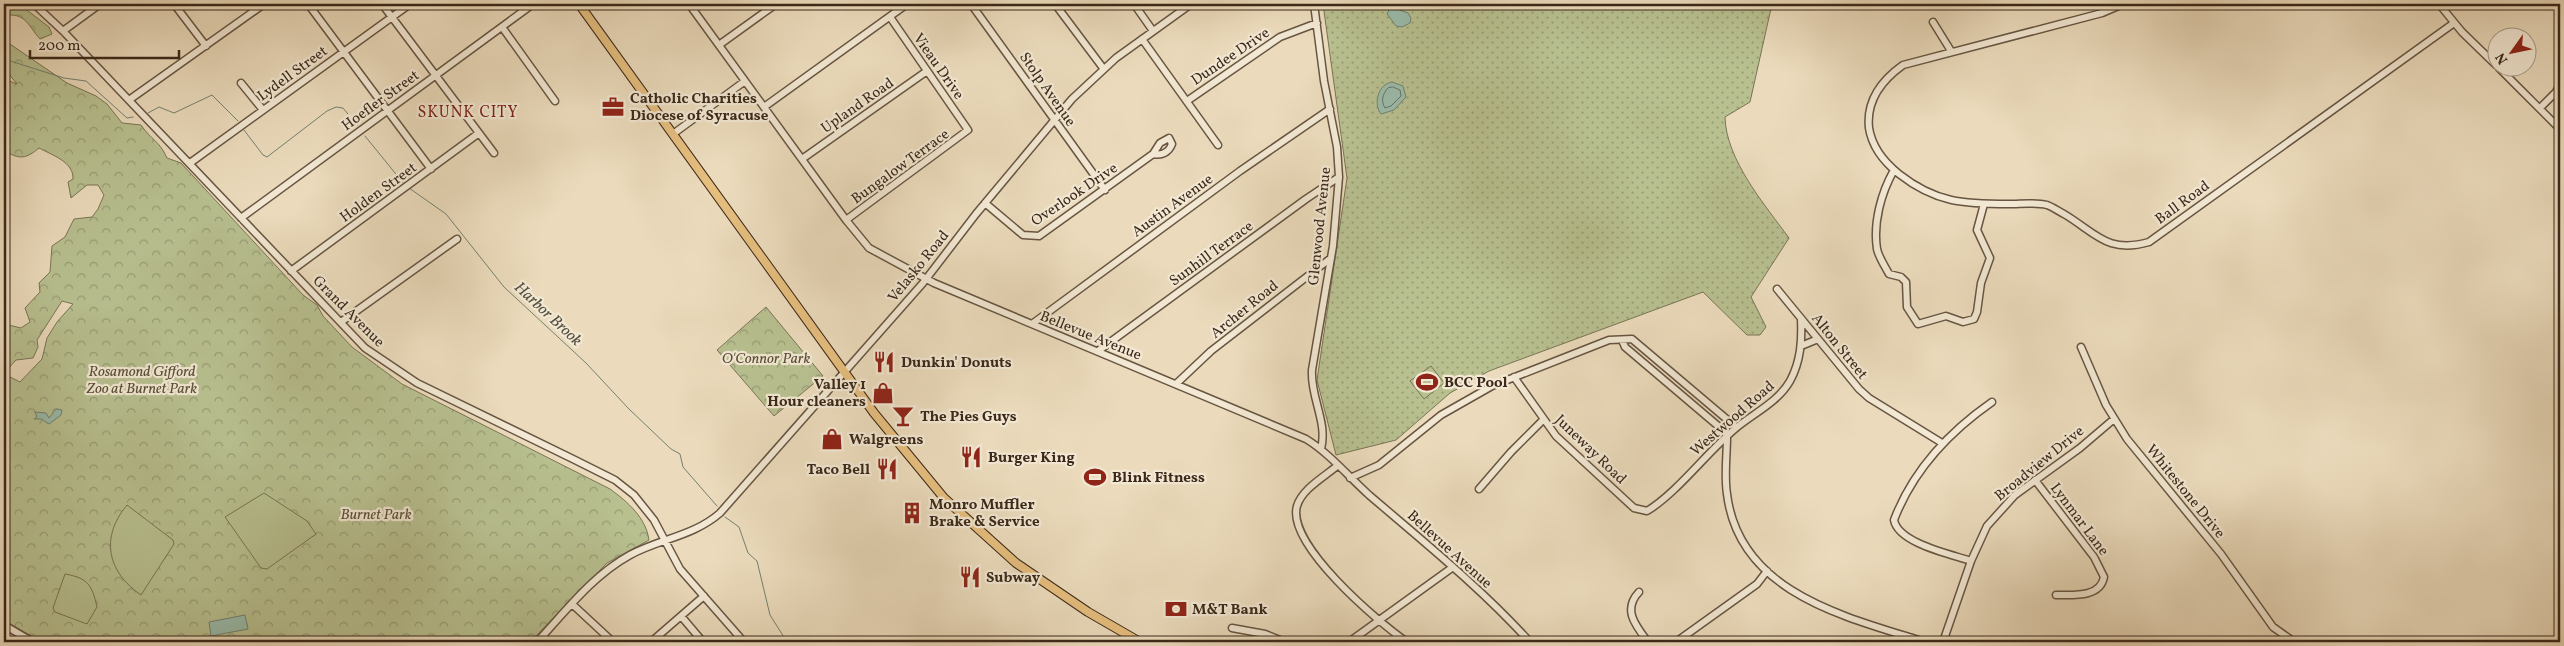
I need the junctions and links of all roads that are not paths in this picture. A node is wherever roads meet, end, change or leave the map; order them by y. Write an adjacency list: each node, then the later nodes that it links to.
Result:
1 (34, 4): 26 (street, Grand Avenue)
2 (100, 4): 26 (street)
3 (174, 4): 30 (street)
4 (264, 4): 30 (street)
5 (308, 4): 32 (street)
6 (382, 4): 20 (street)
7 (410, 4): 20 (street, Lydell Street)
8 (533, 4): 25 (street, Hoefler Street)
9 (579, 4): 53 (main road)
10 (689, 4): 29 (street, Bellevue Avenue)
11 (776, 4): 29 (street)
12 (908, 4): 21 (street)
13 (970, 4): 49 (street, Stolp Avenue)
14 (1055, 4): 34 (street)
15 (1134, 4): 27 (street)
16 (1191, 4): 27 (street, Velasko Road)
17 (1314, 4): 23 (street, Glenwood Avenue)
18 (2123, 4): 31 (street, Ball Road)
19 (2438, 4): 24 (street)
20 (392, 16): 32 (street, Lydell Street); 36 (street)
21 (890, 17): 35 (street, Vieau Drive); 44 (street)
22 (1933, 22): 31 (street)
23 (1317, 23): 43 (street, Dundee Drive); 46 (street, Glenwood Avenue)
24 (2454, 23): 33 (street); 64 (street, Ball Road)
25 (502, 27): 36 (street, Hoefler Street); 42 (street)
26 (64, 31): 41 (street, Grand Avenue)
27 (1153, 31): 28 (street, Velasko Road)
28 (1142, 39): 34 (street, Velasko Road); 43 (street)
29 (719, 45): 38 (street, Bellevue Avenue)
30 (206, 46): 41 (street)
31 (1951, 51): 60 (street, Ball Road)
32 (344, 52): 47 (street, Lydell Street); 48 (street)
33 (2486, 54)
34 (1103, 68): 49 (street, Velasko Road)
35 (927, 71): 51 (street, Vieau Drive); 57 (street, Upland Road)
36 (435, 75): 48 (street, Hoefler Street); 52 (street)
37 (2510, 78): 45 (street)
38 (745, 81): 44 (street, Bellevue Avenue); 53 (street)
39 (241, 83): 47 (street)
40 (2560, 84): 45 (street)
41 (129, 100): 58 (street, Grand Avenue)
42 (555, 101)
43 (1186, 101): 54 (street)
44 (764, 107): 57 (street, Bellevue Avenue)
45 (2540, 108): 50 (street)
46 (1330, 109): 61 (street, Glenwood Avenue); 74 (street, Austin Avenue)
47 (262, 110): 58 (street, Lydell Street)
48 (388, 110): 59 (street); 65 (street, Hoefler Street)
49 (1054, 119): 62 (street, Stolp Avenue); 63 (street, Velasko Road)
50 (2560, 128)
51 (968, 130): 66 (street, Bungalow Terrace)
52 (479, 133): 55 (street); 59 (street, Holden Street)
53 (673, 134): 80 (main road)
54 (1218, 145)
55 (494, 153)
56 (1153, 154): 62 (street, Overlook Drive)
57 (802, 159): 66 (street, Bellevue Avenue)
58 (190, 163): 65 (street, Grand Avenue)
59 (431, 169): 69 (street, Holden Street)
60 (1894, 170): 64 (street, Ball Road); 64 (street)
61 (1339, 177): 68 (street, Glenwood Avenue); 79 (street, Sunhill Terrace)
62 (1105, 190): 63 (street, Overlook Drive)
63 (985, 203): 70 (street, Velasko Road)
64 (1984, 204)
65 (241, 218): 69 (street, Grand Avenue)
66 (846, 220): 70 (street, Bellevue Avenue)
67 (456, 239): 73 (street)
68 (1331, 258): 82 (street, Archer Road); 89 (street, Glenwood Avenue)
69 (291, 271): 73 (street, Grand Avenue)
70 (926, 279): 74 (street, Bellevue Avenue); 80 (street, Velasko Road)
71 (1777, 289): 72 (street, Alton Street)
72 (1801, 318): 75 (street, Alton Street); 77 (street, Westwood Road)
73 (341, 322): 95 (street, Grand Avenue)
74 (1032, 324): 79 (street, Bellevue Avenue)
75 (1818, 339): 77 (street); 88 (street, Alton Street)
76 (1622, 340): 81 (street); 86 (street); 87 (street)
77 (1801, 346): 86 (street, Westwood Road)
78 (2081, 347): 84 (street, Whitestone Drive)
79 (1098, 351): 82 (street, Bellevue Avenue)
80 (845, 371): 95 (street, Velasko Road); 114 (main road)
81 (1514, 377): 85 (street, Juneway Road); 91 (street)
82 (1176, 384): 89 (street, Bellevue Avenue)
83 (1992, 402): 88 (street)
84 (2114, 419): 92 (street, Broadview Drive); 107 (street, Whitestone Drive)
85 (1543, 420): 93 (street); 94 (street, Juneway Road)
86 (1736, 427): 87 (street, Westwood Road)
87 (1727, 436): 94 (street, Westwood Road); 98 (street)
88 (1942, 443): 96 (street)
89 (1322, 449): 90 (street, Bellevue Avenue)
90 (1337, 466): 91 (street, Bellevue Avenue); 104 (street)
91 (1350, 478): 97 (street, Bellevue Avenue)
92 (2035, 480): 96 (street, Broadview Drive); 100 (street, Lynmar Lane)
93 (1479, 489)
94 (1637, 510)
95 (664, 541): 101 (street, Grand Avenue); 102 (street, Velasko Road)
96 (1970, 560): 122 (street, Broadview Drive)
97 (1453, 567): 104 (street); 118 (street, Bellevue Avenue)
98 (1767, 571): 120 (street); 121 (street)
99 (1639, 592): 119 (street)
100 (2056, 595)
101 (704, 596): 103 (street); 113 (street, Grand Avenue)
102 (572, 604): 109 (street, Velasko Road); 110 (street)
103 (681, 616): 111 (street); 112 (street)
104 (1379, 621): 116 (street); 117 (street)
105 (4, 625): 108 (street)
106 (1232, 628): 115 (street)
107 (2290, 639)
108 (33, 642)
109 (537, 642)
110 (613, 642)
111 (651, 642)
112 (703, 642)
113 (744, 642)
114 (1140, 642)
115 (1284, 642)
116 (1350, 642)
117 (1406, 642)
118 (1530, 642)
119 (1648, 642)
120 (1676, 642)
121 (1925, 642)
122 (1943, 642)

